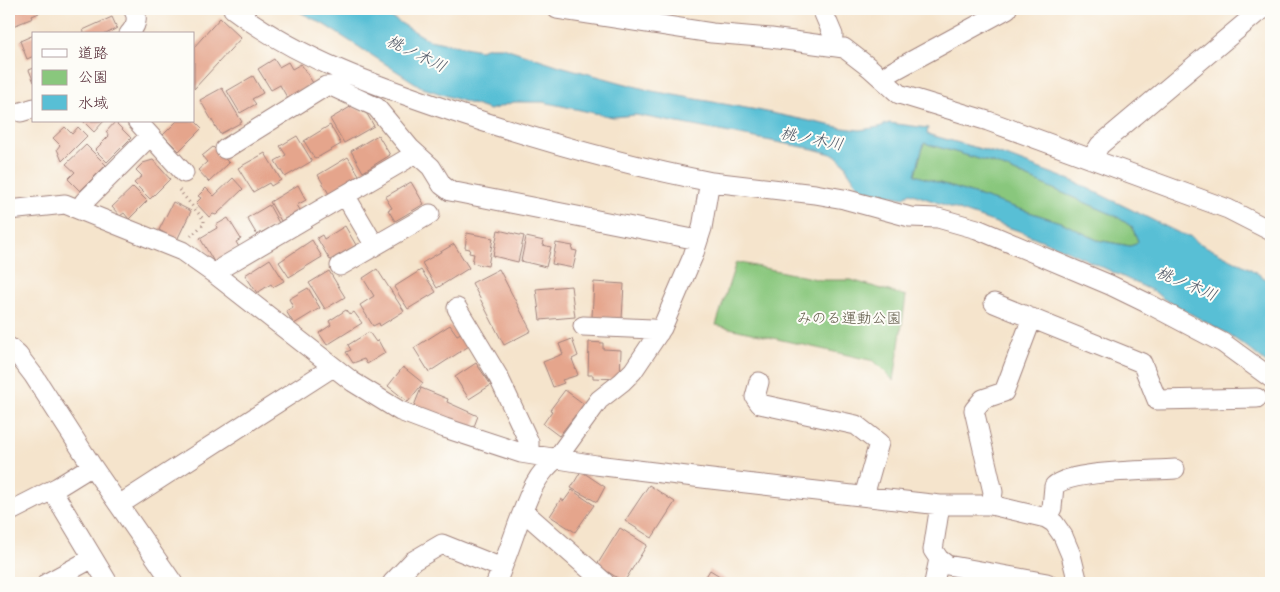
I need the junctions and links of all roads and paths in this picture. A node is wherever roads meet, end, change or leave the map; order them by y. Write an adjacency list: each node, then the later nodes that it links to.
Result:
1 (133, 9): 8 (street)
2 (234, 9): 17 (street)
3 (557, 9): 9 (street)
4 (822, 9): 9 (street)
5 (1006, 9): 10 (street)
6 (1264, 9): 7 (street)
7 (1245, 15): 15 (street)
8 (130, 32)
9 (832, 46): 10 (street)
10 (882, 78): 15 (street)
11 (138, 122): 12 (street)
12 (150, 136): 16 (street); 20 (street)
13 (225, 149): 14 (street)
14 (414, 152): 18 (street); 23 (street)
15 (1091, 159): 22 (street)
16 (184, 173): 25 (path)
17 (712, 182): 23 (street); 35 (street)
18 (345, 195): 24 (street); 27 (street)
19 (9, 210): 20 (street)
20 (80, 210): 25 (street)
21 (430, 214): 24 (street)
22 (1271, 231)
23 (698, 240): 32 (street)
24 (375, 246): 26 (street)
25 (180, 250): 27 (street)
26 (340, 266)
27 (216, 275): 34 (street)
28 (994, 303): 30 (street)
29 (457, 308): 38 (street)
30 (1032, 318): 37 (street); 46 (street)
31 (583, 326): 32 (street)
32 (658, 333): 39 (street)
33 (9, 347): 40 (street)
34 (333, 367): 38 (street); 45 (street)
35 (1271, 378)
36 (759, 382): 43 (street)
37 (1257, 398)
38 (529, 454): 39 (street)
39 (557, 458): 43 (street); 47 (street)
40 (92, 466): 42 (street); 45 (street)
41 (1176, 469): 49 (street)
42 (52, 490): 48 (street); 50 (street)
43 (864, 496): 44 (street)
44 (940, 504): 46 (street); 51 (street)
45 (119, 505): 56 (street)
46 (991, 505): 49 (street)
47 (523, 511): 52 (street); 58 (street)
48 (9, 512)
49 (1046, 518): 61 (street)
50 (93, 558): 54 (street); 55 (street)
51 (939, 559): 53 (street); 59 (street)
52 (499, 576): 57 (street)
53 (1026, 581): 60 (street)
54 (48, 583)
55 (108, 583)
56 (173, 583)
57 (392, 583)
58 (605, 583)
59 (934, 583)
60 (1047, 583)
61 (1078, 583)

